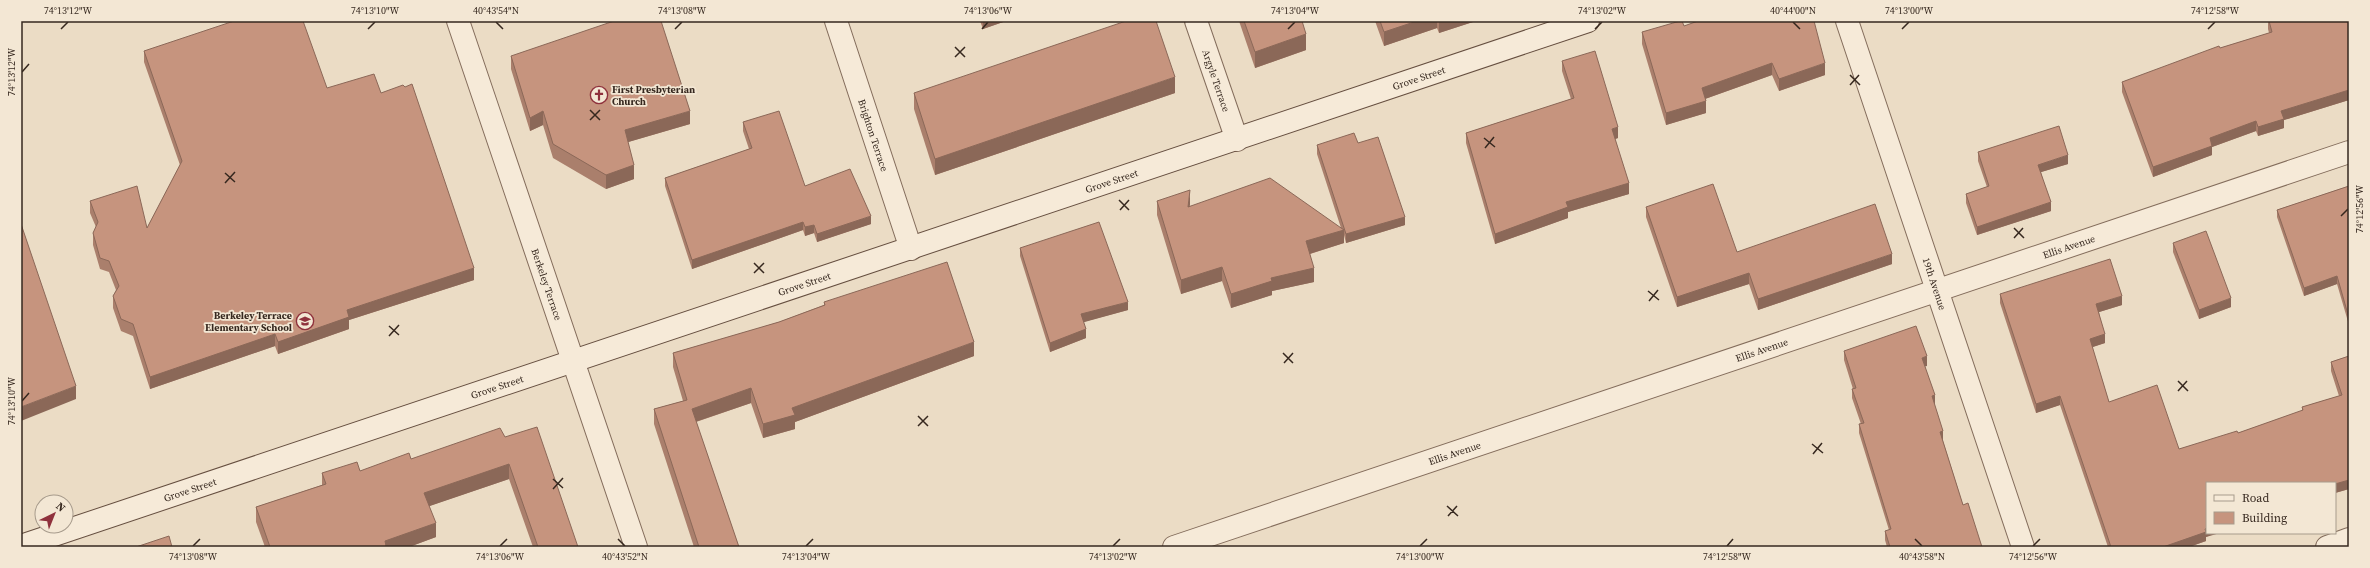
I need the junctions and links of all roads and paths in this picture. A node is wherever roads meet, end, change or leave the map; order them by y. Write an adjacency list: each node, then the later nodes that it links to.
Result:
1 (458, 21): 11 (street, Berkeley Terrace)
2 (836, 21): 9 (street, Brighton Terrace)
3 (1196, 21): 7 (street, Argyle Terrace)
4 (1588, 21): 6 (street, Grove Street)
5 (1847, 21): 10 (street, 19th Avenue)
6 (1548, 27): 7 (street, Grove Street)
7 (1237, 140): 9 (street, Grove Street)
8 (2349, 152): 10 (street, Ellis Avenue)
9 (912, 248): 11 (street, Grove Street)
10 (1938, 291): 15 (street, Ellis Avenue); 16 (street, 19th Avenue)
11 (573, 362): 13 (street, Grove Street); 14 (street, Berkeley Terrace)
12 (2349, 540): 17 (street)
13 (21, 546)
14 (636, 547)
15 (1174, 547)
16 (2023, 547)
17 (2327, 547)

